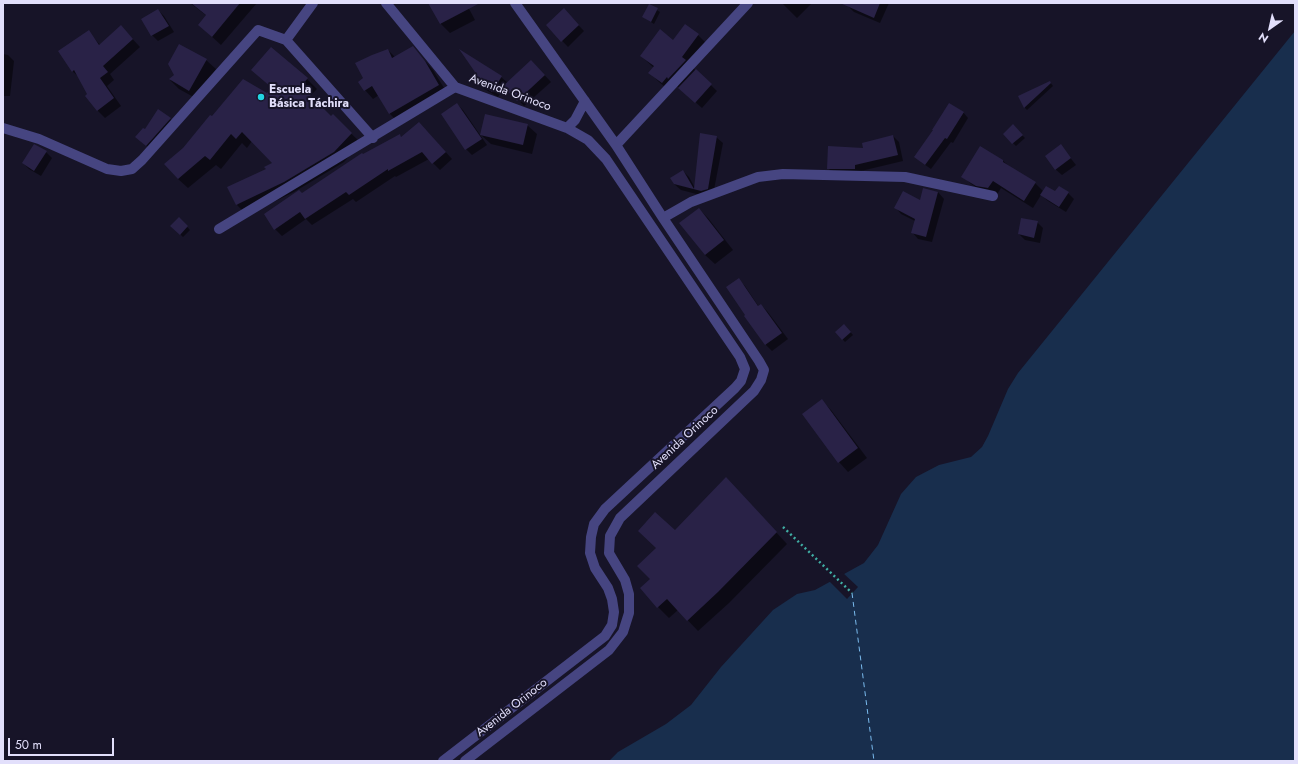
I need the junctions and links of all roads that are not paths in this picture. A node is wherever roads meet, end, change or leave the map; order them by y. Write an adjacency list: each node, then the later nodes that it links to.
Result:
1 (313, 3): 5 (street)
2 (386, 3): 6 (street, Avenida Orinoco)
3 (515, 3): 7 (street, Avenida Orinoco)
4 (748, 3): 11 (street)
5 (286, 40): 8 (street); 10 (street)
6 (455, 87): 9 (street, Avenida Orinoco); 10 (street)
7 (585, 101): 9 (street); 11 (street, Avenida Orinoco)
8 (3, 128)
9 (568, 128): 15 (street, Avenida Orinoco)
10 (373, 138): 14 (street)
11 (616, 145): 13 (street, Avenida Orinoco)
12 (993, 196): 13 (street)
13 (663, 218): 16 (street, Avenida Orinoco)
14 (219, 229)
15 (443, 761)
16 (465, 761)

